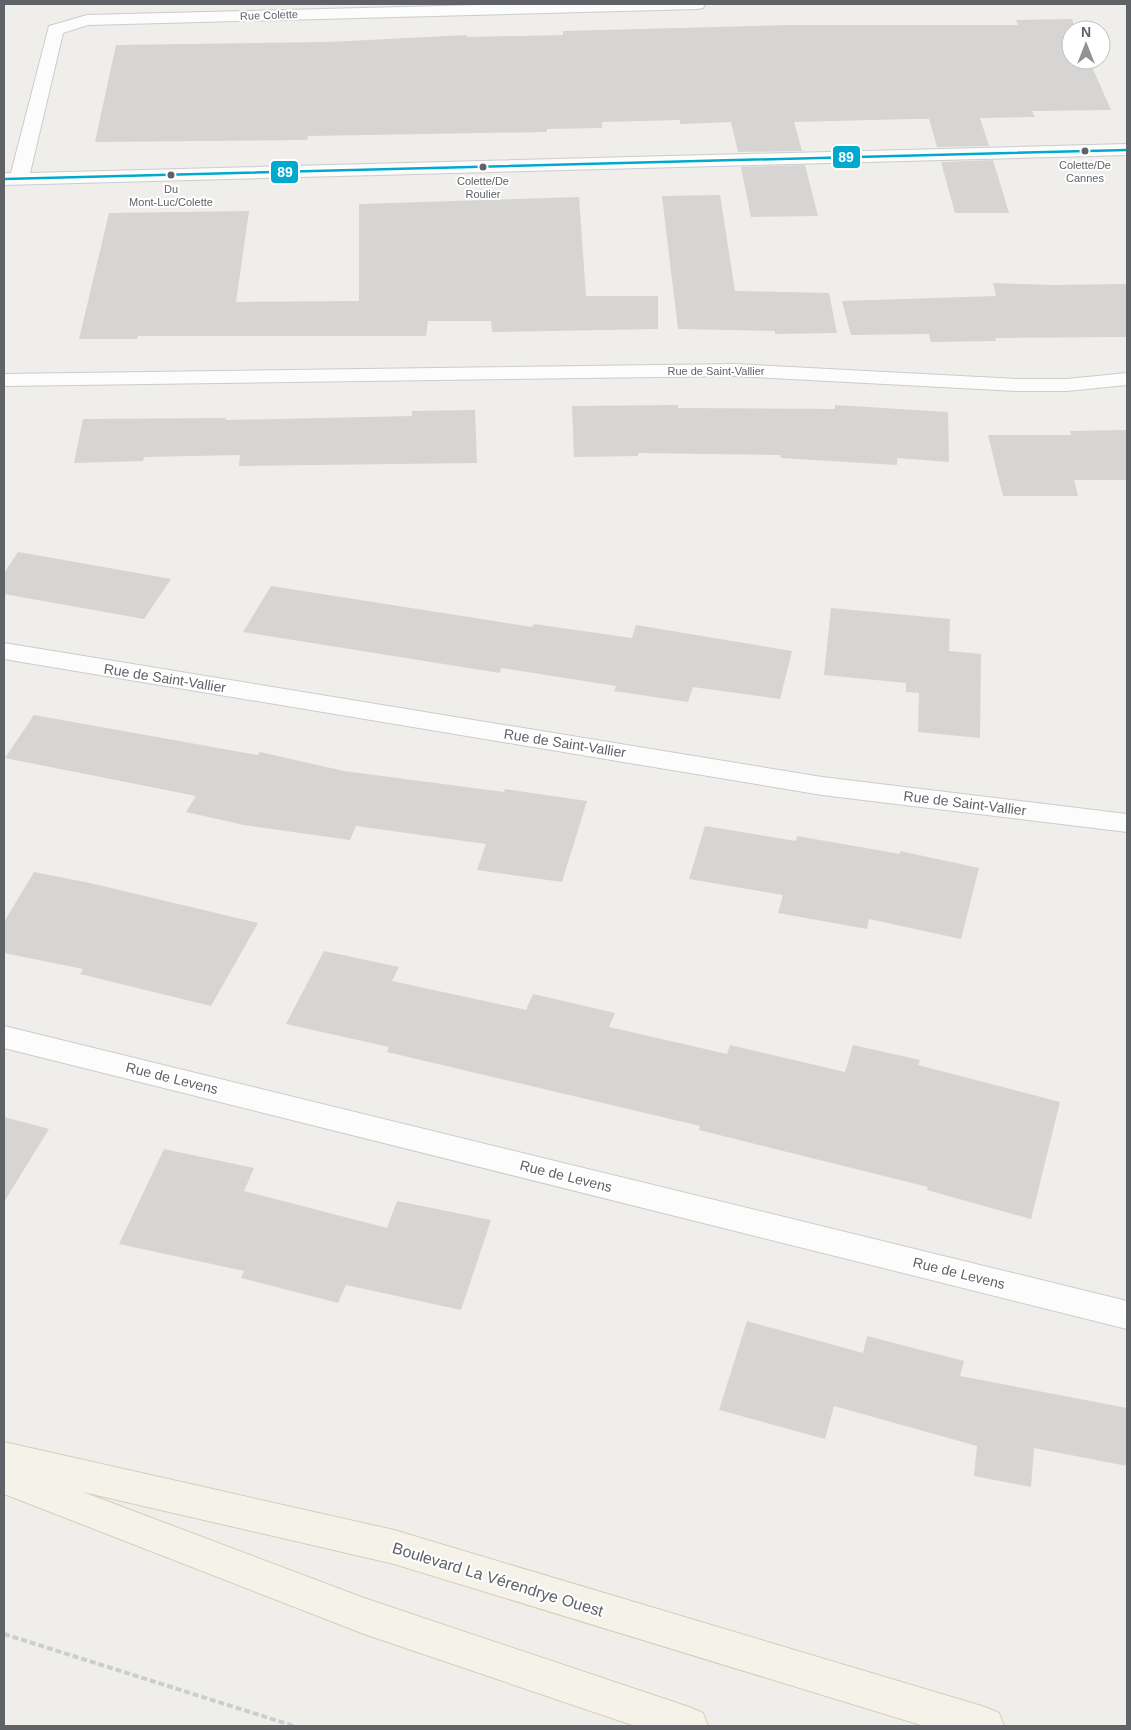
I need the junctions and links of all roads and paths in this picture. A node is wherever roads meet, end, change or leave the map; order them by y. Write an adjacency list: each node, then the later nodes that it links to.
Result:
1 (697, 4): 2 (street, Rue Colette)
2 (597, 5): 4 (street, Rue Colette)
3 (1127, 150): 4 (street)
4 (11, 179)
5 (1127, 379): 6 (street, Rue de Saint-Vallier)
6 (4, 380)
7 (4, 651): 8 (street, Rue de Saint-Vallier)
8 (1127, 823)
9 (4, 1037): 10 (street, Rue de Levens)
10 (1127, 1315)
11 (4, 1458): 16 (main road, Boulevard La Vérendrye Ouest)
12 (4, 1478): 15 (main road)
13 (4, 1634): 14 (path)
14 (294, 1726)
15 (690, 1726)
16 (986, 1726)

